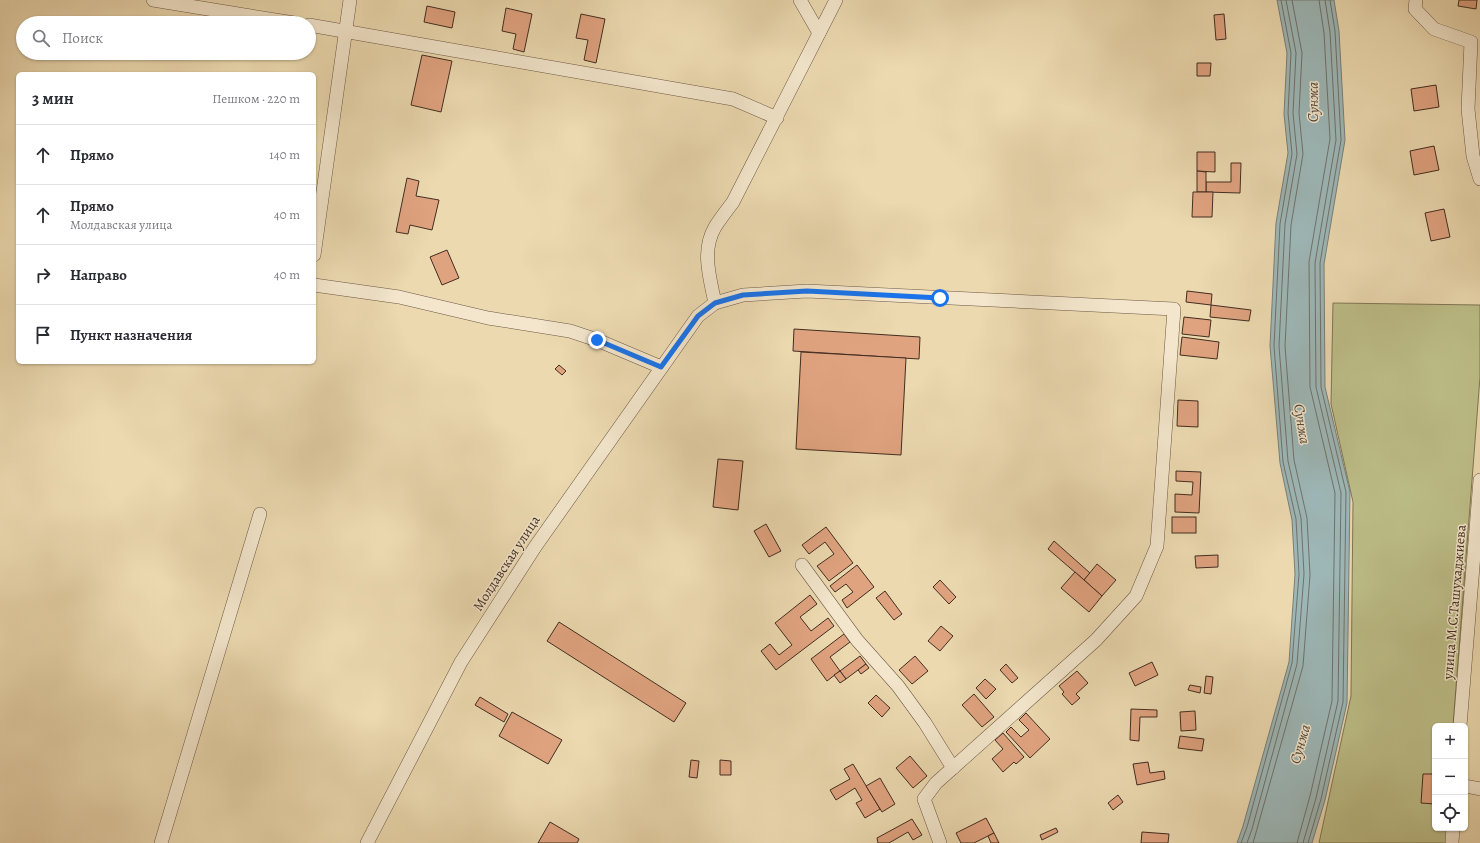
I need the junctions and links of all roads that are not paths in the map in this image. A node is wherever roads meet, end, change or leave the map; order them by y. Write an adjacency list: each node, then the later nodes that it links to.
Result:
1 (153, 0): 6 (street)
2 (350, 0): 8 (street)
3 (800, 0): 9 (street)
4 (836, 0): 9 (street)
5 (1416, 0): 10 (street)
6 (251, 16)
7 (316, 26): 8 (street)
8 (345, 31): 11 (street); 13 (street)
9 (819, 33): 11 (street)
10 (1475, 42): 12 (street)
11 (777, 118): 15 (street)
12 (1480, 180)
13 (316, 241)
14 (316, 285): 16 (street)
15 (715, 303): 16 (street, Молдавская улица); 21 (street)
16 (661, 367): 26 (street, Молдавская улица)
17 (1480, 480): 20 (street, улица М.С.Ташухаджиева)
18 (260, 514): 25 (street)
19 (802, 565): 21 (street)
20 (1460, 723)
21 (953, 768): 27 (street)
22 (1468, 787): 23 (street)
23 (1480, 789)
24 (1453, 831): 28 (street)
25 (162, 843)
26 (367, 843)
27 (940, 843)
28 (1452, 843)

